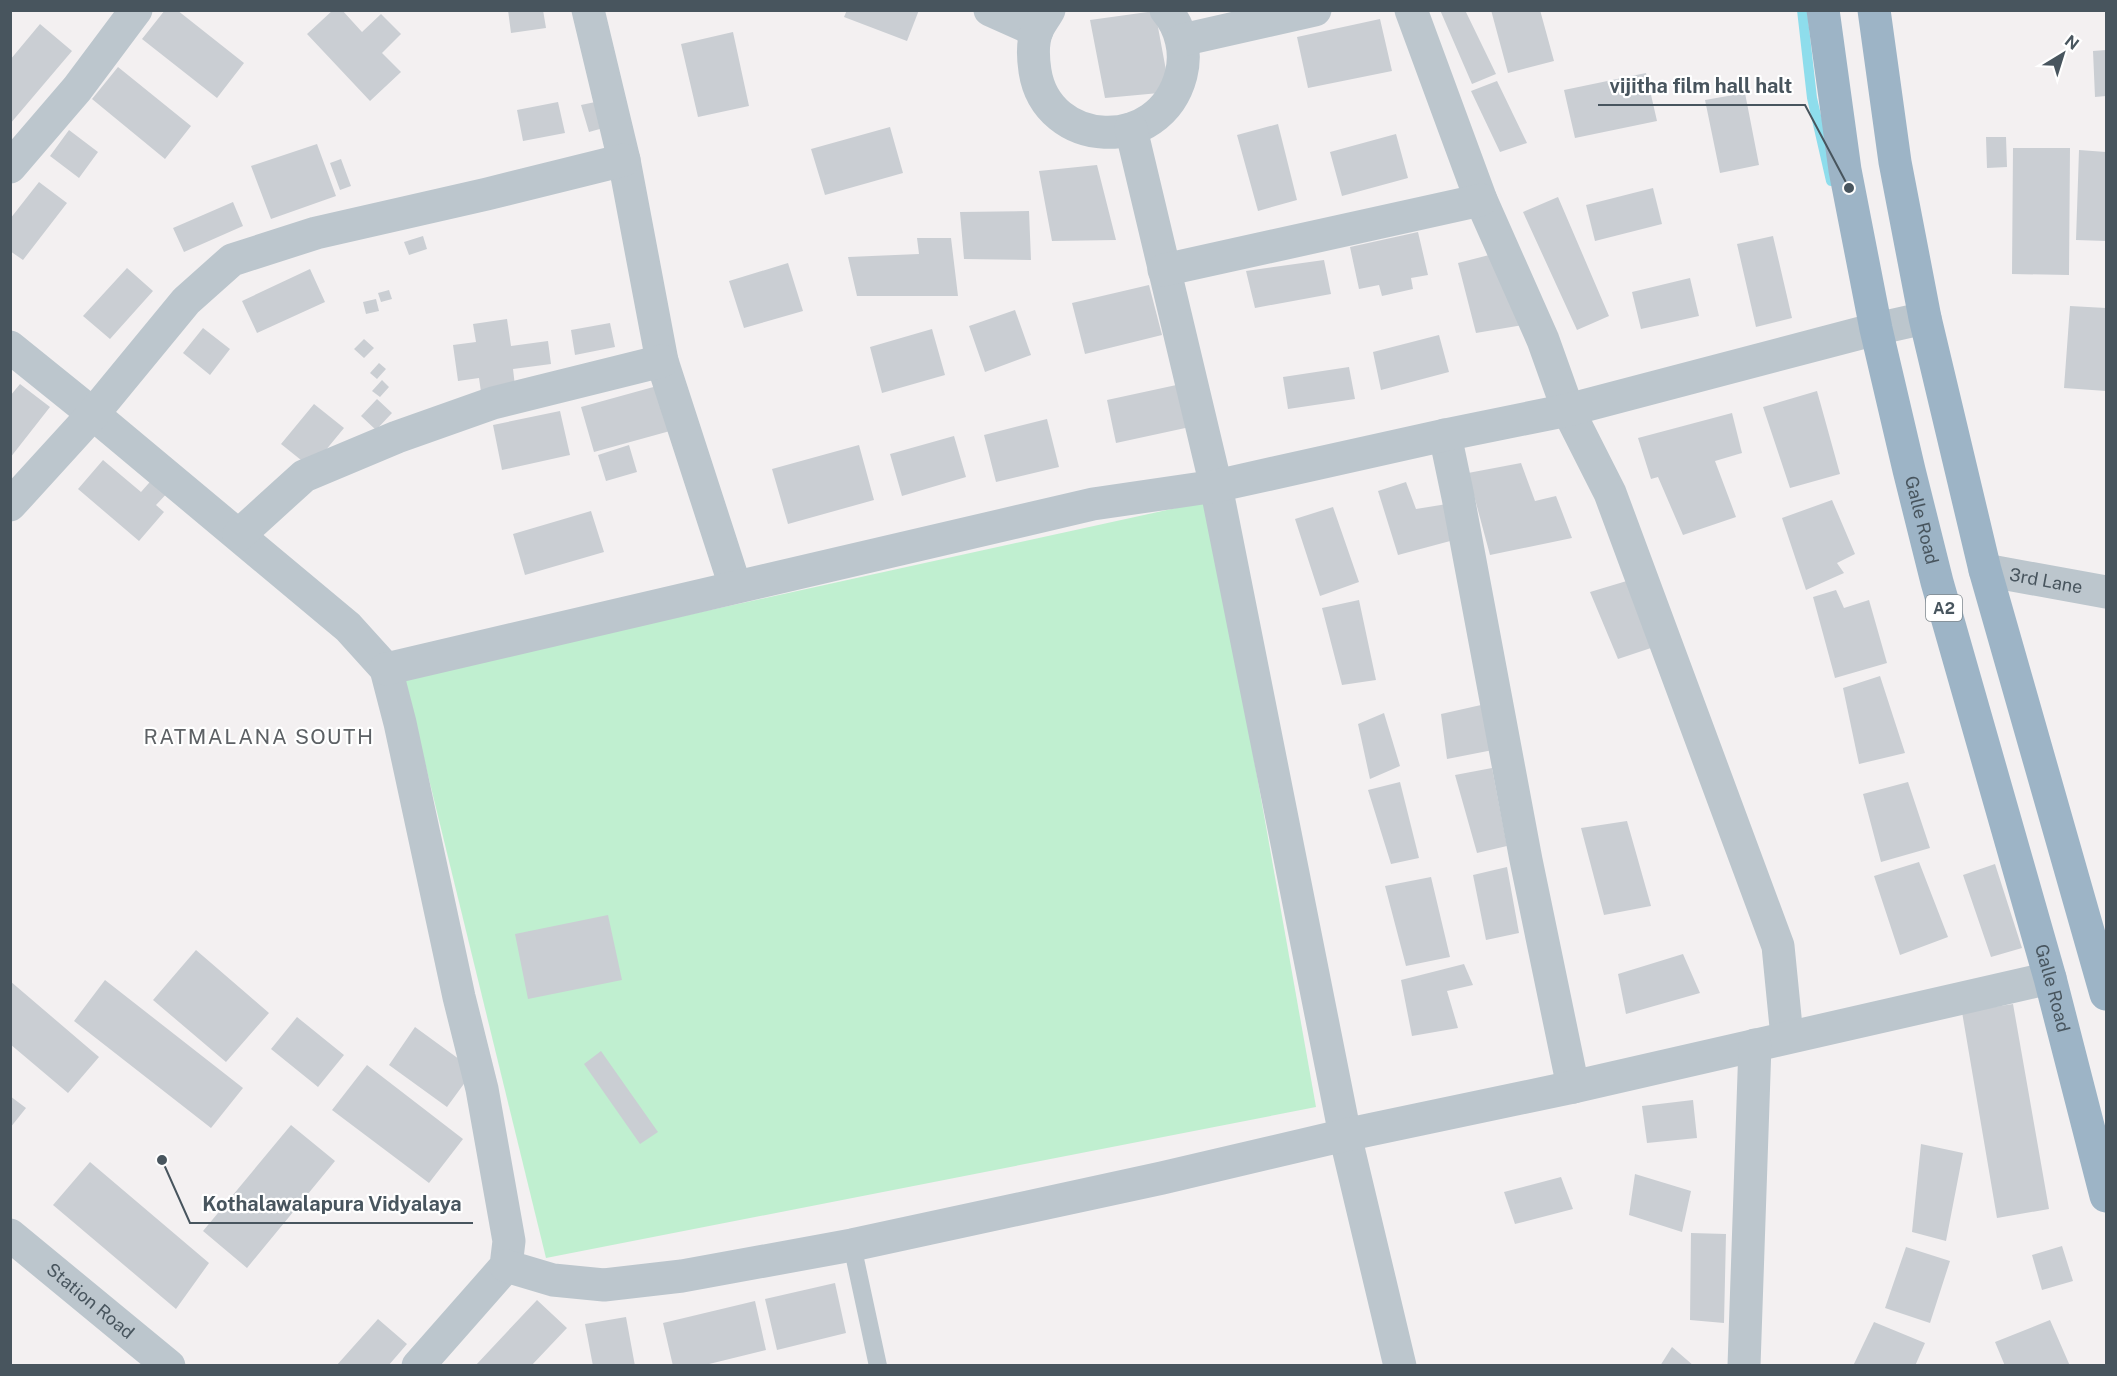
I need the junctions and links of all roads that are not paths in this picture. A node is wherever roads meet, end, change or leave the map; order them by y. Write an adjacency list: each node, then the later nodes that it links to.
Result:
1 (136, 10): 13 (street)
2 (588, 10): 12 (street)
3 (990, 10): 9 (street)
4 (1166, 10): 10 (street)
5 (1315, 10): 10 (street)
6 (1411, 10): 14 (street)
7 (1823, 10): 17 (highway, Galle Road / A2)
8 (1874, 10): 16 (highway)
9 (1043, 20): 11 (street)
10 (1182, 40): 11 (street)
11 (1131, 129): 15 (street)
12 (624, 160): 19 (street); 21 (street)
13 (10, 167)
14 (1481, 200): 15 (street); 20 (street)
15 (1164, 270): 23 (street)
16 (1925, 318): 17 (street); 26 (highway)
17 (1876, 329): 20 (street); 30 (highway, Galle Road / A2)
18 (10, 347): 21 (street)
19 (662, 361): 25 (street); 27 (street)
20 (1568, 410): 22 (street); 32 (street)
21 (93, 414): 24 (street); 25 (street)
22 (1445, 435): 23 (street); 34 (street)
23 (1216, 486): 27 (street); 35 (street)
24 (10, 505)
25 (239, 535): 29 (street)
26 (1985, 570): 28 (street, 3rd Lane); 31 (highway)
27 (735, 586): 29 (street)
28 (2106, 592)
29 (386, 669): 39 (street)
30 (2050, 978): 32 (street); 36 (highway, Galle Road / A2)
31 (2106, 994)
32 (1788, 1037): 33 (street)
33 (1755, 1045): 34 (street); 44 (street)
34 (1573, 1087): 35 (street)
35 (1345, 1135): 38 (street); 43 (street)
36 (2106, 1196)
37 (10, 1234): 40 (street, Station Road)
38 (852, 1245): 39 (street); 42 (lane)
39 (506, 1266): 41 (street)
40 (169, 1365)
41 (418, 1365)
42 (878, 1365)
43 (1400, 1365)
44 (1744, 1365)

